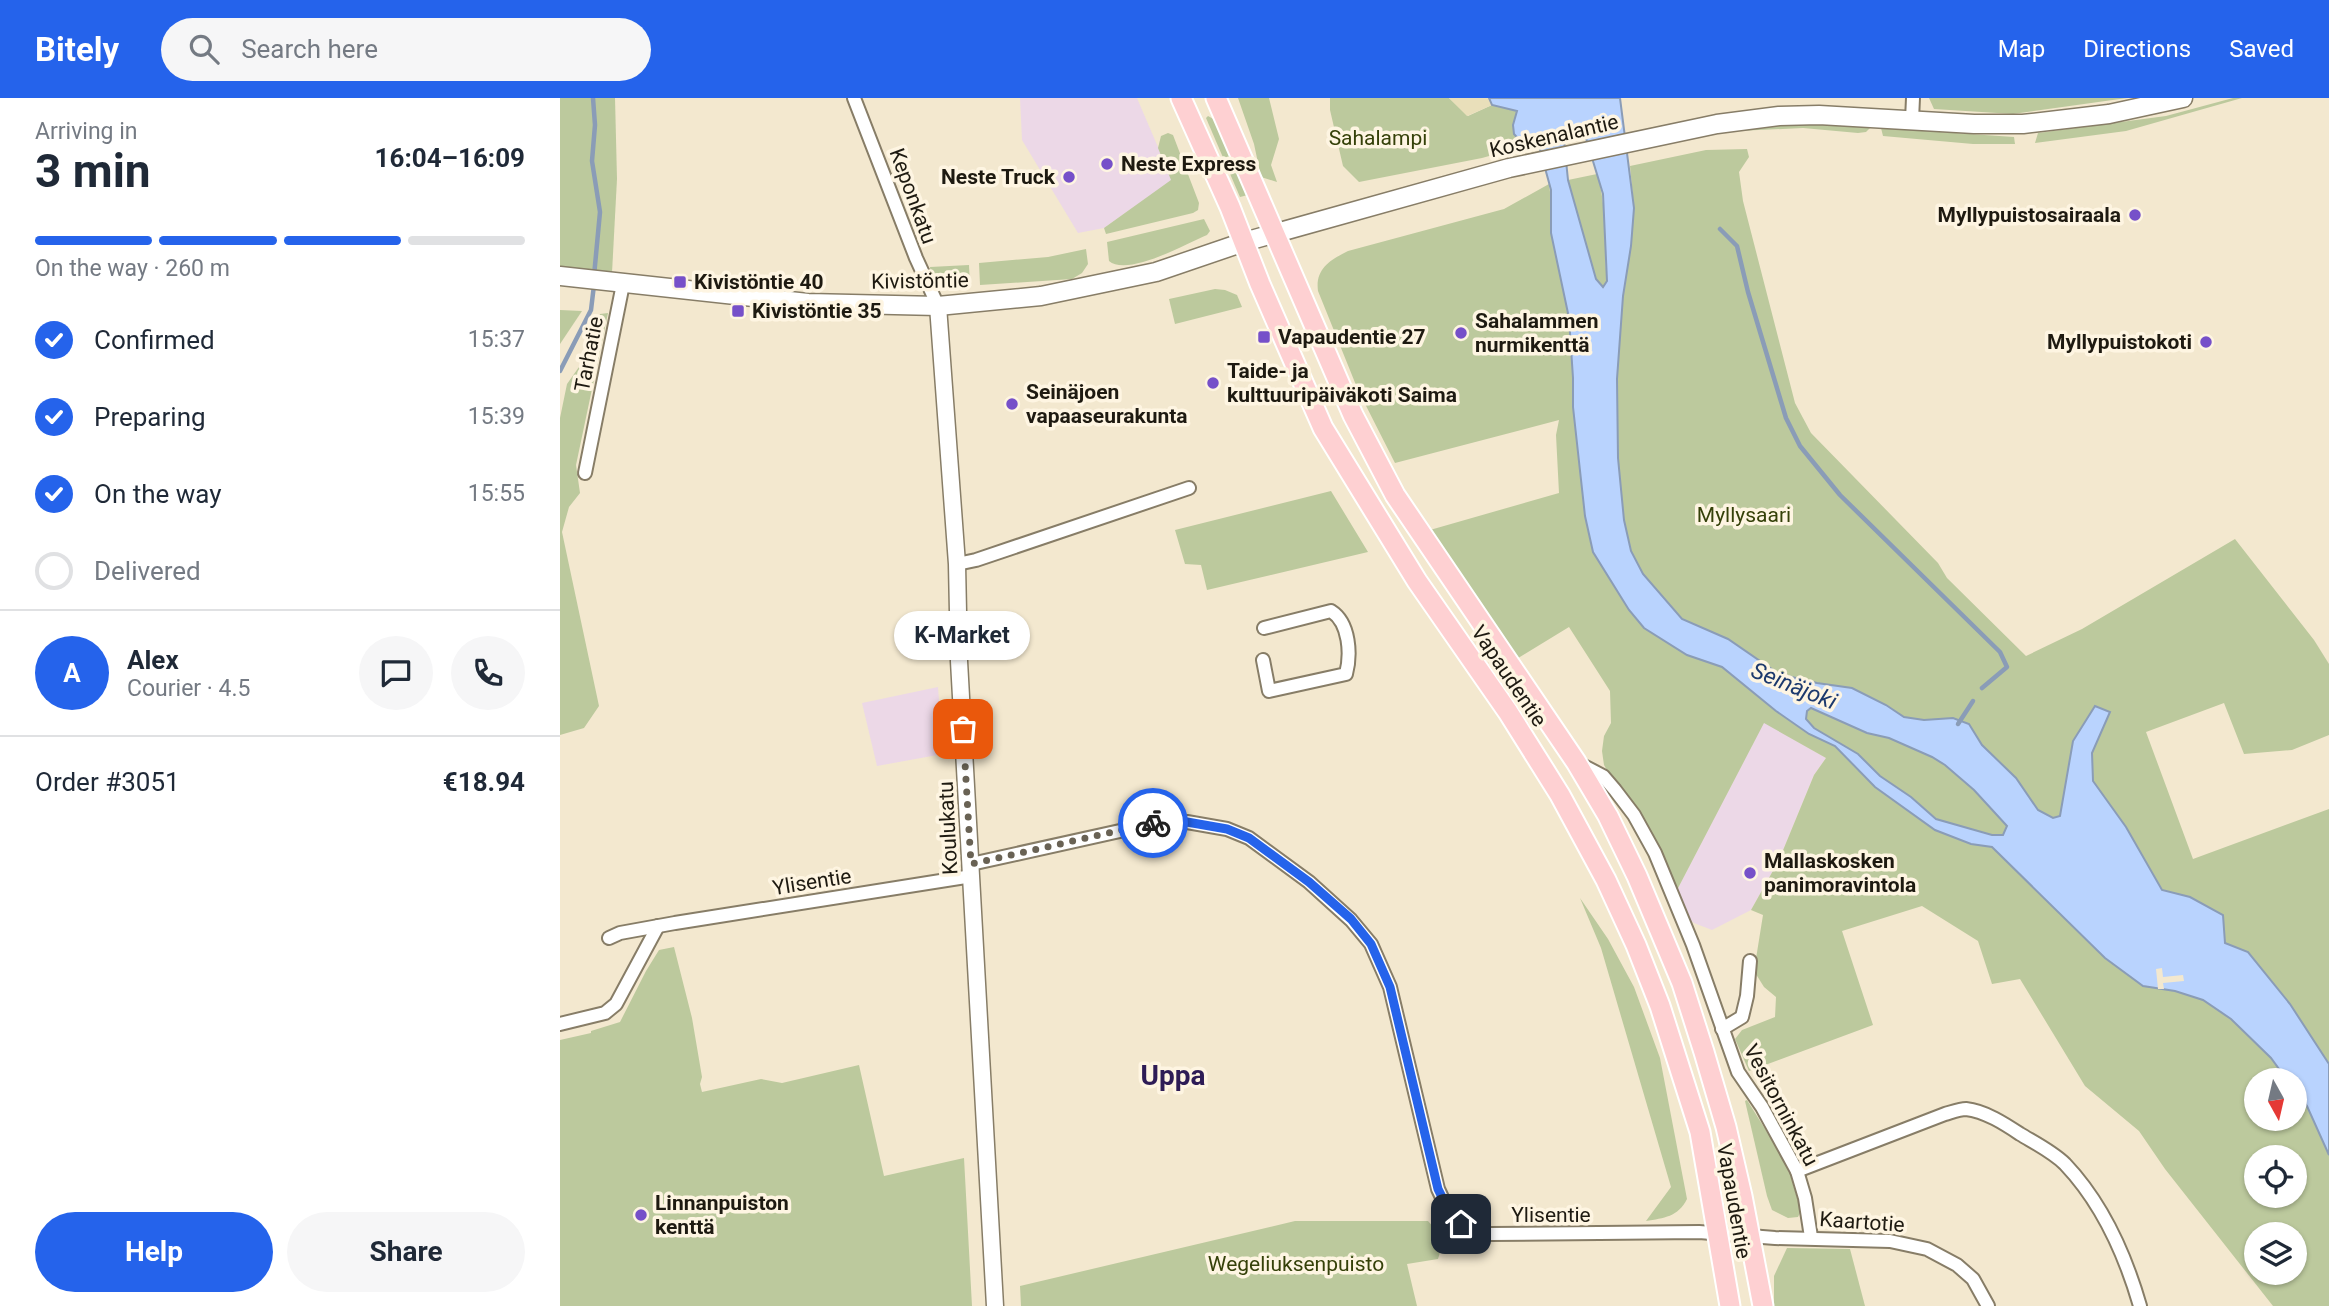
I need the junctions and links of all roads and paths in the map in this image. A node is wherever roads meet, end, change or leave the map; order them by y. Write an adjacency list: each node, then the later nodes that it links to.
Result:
1 (855, 98): 11 (street, Keponkatu)
2 (1181, 98): 8 (main road, Vapaudentie)
3 (1216, 98): 7 (main road, Vapaudentie)
4 (1913, 98): 6 (street)
5 (2183, 98): 6 (main road, Koskenalantie)
6 (1912, 120): 7 (main road, Koskenalantie)
7 (1274, 233): 8 (main road, Kivistöntie); 17 (main road, Vapaudentie)
8 (1244, 242): 11 (main road, Kivistöntie); 25 (main road, Vapaudentie)
9 (560, 276): 10 (main road, Kivistöntie)
10 (616, 283): 11 (main road, Kivistöntie); 12 (street, Tarhatie)
11 (937, 306): 14 (street, Koulukatu)
12 (585, 473)
13 (1189, 488): 14 (street)
14 (957, 564): 18 (street, Koulukatu)
15 (1264, 628): 16 (street)
16 (1263, 660)
17 (1576, 762): 23 (street, Vesitorninkatu); 26 (main road, Vapaudentie)
18 (971, 870): 19 (street, Ylisentie); 25 (street, Ylisentie); 28 (street, Koulukatu)
19 (657, 926): 20 (street, Ylisentie); 22 (street)
20 (609, 938)
21 (1750, 961): 23 (street)
22 (560, 1024)
23 (1722, 1029): 24 (street, Vesitorninkatu)
24 (1797, 1171): 27 (street, Vesitorninkatu); 32 (street)
25 (1717, 1232): 26 (street, Ylisentie); 29 (main road, Vapaudentie)
26 (1750, 1236): 27 (street, Kaartotie); 30 (main road, Vapaudentie)
27 (1811, 1237): 31 (street, Kaartotie)
28 (995, 1306)
29 (1730, 1306)
30 (1763, 1306)
31 (1987, 1306)
32 (2140, 1306)

